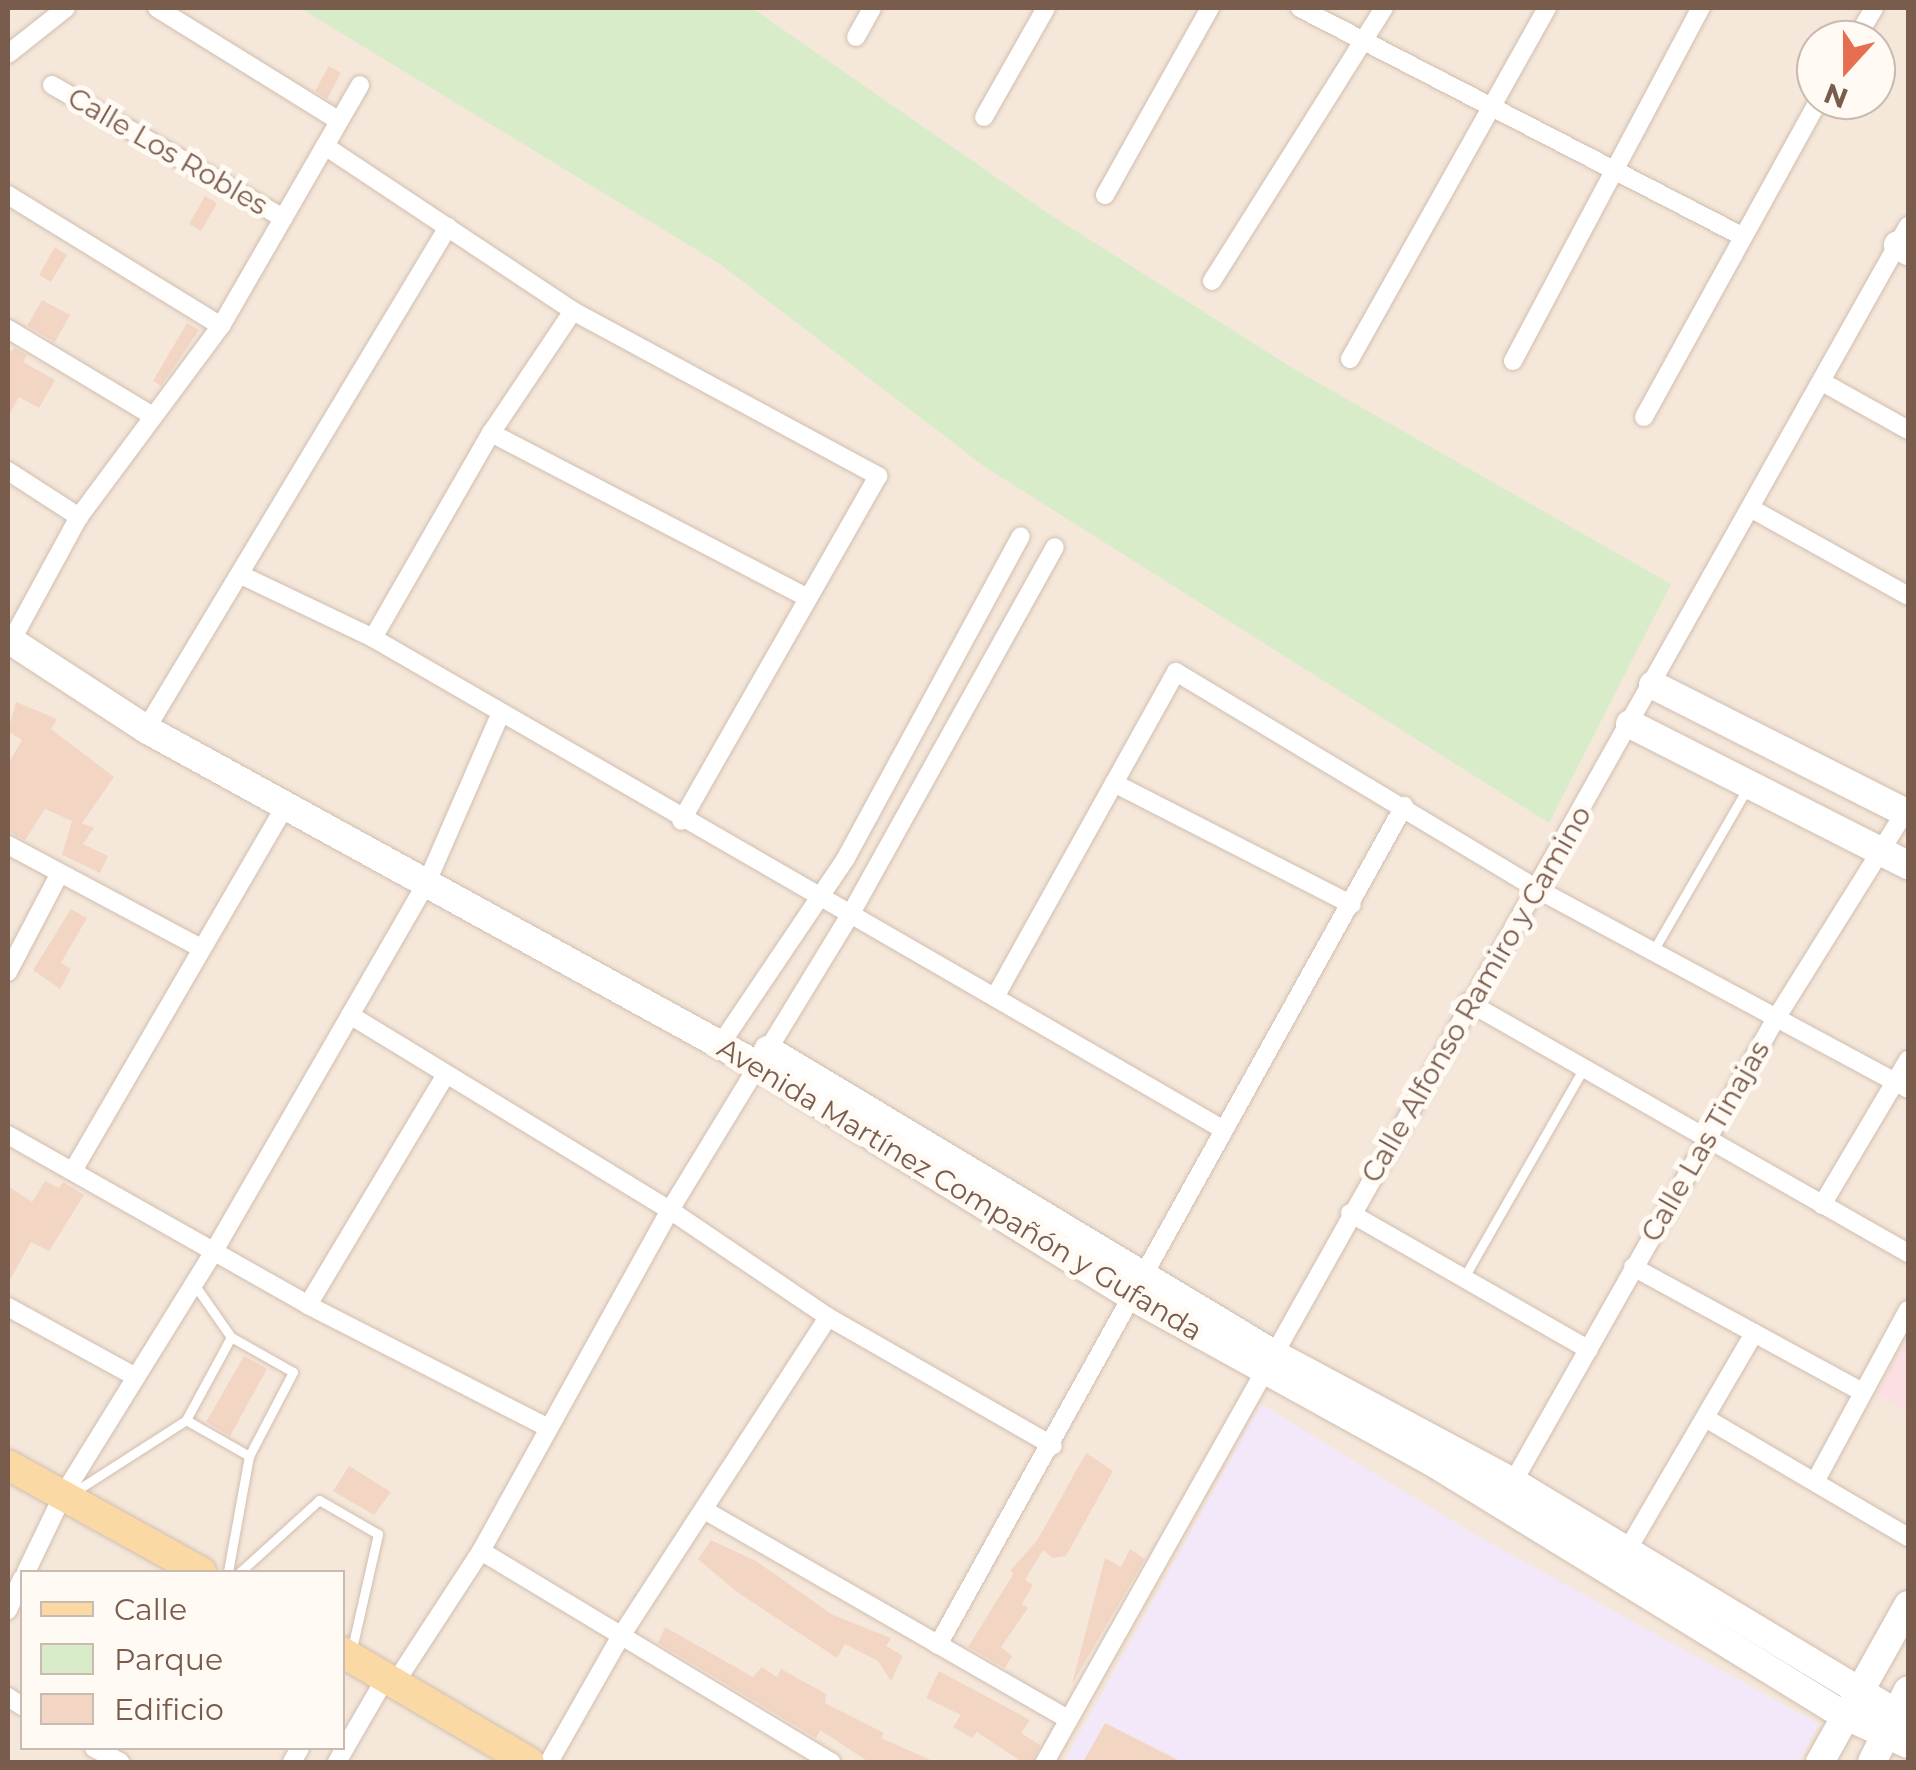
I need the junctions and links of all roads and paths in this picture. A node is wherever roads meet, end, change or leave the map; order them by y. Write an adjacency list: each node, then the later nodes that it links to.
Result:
1 (66, 8): 12 (street)
2 (157, 8): 18 (street)
3 (872, 8): 10 (street)
4 (1046, 8): 16 (street)
5 (1210, 8): 22 (street)
6 (1300, 8): 11 (street)
7 (1384, 8): 11 (street)
8 (1547, 8): 15 (street)
9 (1701, 8): 20 (street)
10 (856, 36)
11 (1364, 43): 15 (street); 27 (street)
12 (8, 54)
13 (52, 85): 23 (street, Calle Los Robles)
14 (360, 85): 18 (street)
15 (1490, 108): 20 (street); 31 (street)
16 (984, 117)
17 (1807, 120): 25 (street)
18 (339, 121): 19 (street)
19 (325, 146): 23 (street); 24 (street)
20 (1616, 174): 25 (street); 32 (street)
21 (8, 195): 29 (street)
22 (1105, 195)
23 (284, 218): 29 (street)
24 (448, 227): 28 (street); 43 (street)
25 (1740, 235): 35 (street)
26 (1905, 241): 33 (street, Calle Alfonso Ramiro y Camino)
27 (1212, 281)
28 (573, 311): 37 (street); 45 (street)
29 (222, 326): 34 (street)
30 (8, 329): 34 (street)
31 (1350, 359)
32 (1514, 362)
33 (1824, 383): 36 (street); 39 (street, Calle Alfonso Ramiro y Camino)
34 (153, 416): 40 (street)
35 (1644, 417)
36 (1908, 430)
37 (491, 432): 45 (street); 46 (street)
38 (8, 471): 40 (street)
39 (1752, 509): 44 (street); 48 (street, Calle Alfonso Ramiro y Camino)
40 (79, 517): 47 (street)
41 (1021, 536): 64 (street)
42 (1055, 547): 66 (street)
43 (241, 575): 46 (street); 51 (street)
44 (1908, 596)
45 (808, 598): 57 (street)
46 (373, 638): 49 (street)
47 (9, 642): 51 (street, Avenida Martínez Compañón y Gufanda)
48 (1653, 685): 50 (street, Calle Alfonso Ramiro y Camino); 56 (street)
49 (500, 715): 57 (street); 62 (street)
50 (1630, 724): 53 (street); 63 (street, Calle Alfonso Ramiro y Camino)
51 (146, 729): 55 (street, Avenida Martínez Compañón y Gufanda)
52 (1114, 783): 54 (street); 65 (street); 70 (street)
53 (1749, 784): 59 (street); 68 (lane)
54 (1404, 806): 63 (street); 65 (street)
55 (285, 807): 62 (street, Avenida Martínez Compañón y Gufanda); 67 (street)
56 (1907, 811): 59 (street, Calle Las Tinajas)
57 (681, 821): 64 (street)
58 (8, 845): 61 (street)
59 (1883, 852): 60 (street); 73 (street, Calle Las Tinajas)
60 (1908, 865)
61 (59, 875): 67 (street); 69 (street)
62 (427, 882): 72 (street); 74 (street, Avenida Martínez Compañón y Gufanda)
63 (1537, 889): 68 (street); 71 (street, Calle Alfonso Ramiro y Camino)
64 (820, 899): 66 (street); 74 (street)
65 (1352, 905): 80 (street)
66 (850, 916): 70 (street); 75 (street)
67 (199, 947): 83 (street)
68 (1652, 954): 73 (street)
69 (8, 972)
70 (995, 997): 80 (street)
71 (1468, 1002): 77 (street); 86 (street, Calle Alfonso Ramiro y Camino)
72 (350, 1016): 78 (street); 87 (street)
73 (1775, 1020): 79 (street); 82 (street, Calle Las Tinajas)
74 (720, 1045): 75 (street, Avenida Martínez Compañón y Gufanda)
75 (762, 1058): 85 (street); 92 (street, Avenida Martínez Compañón y Gufanda)
76 (1908, 1060): 79 (street)
77 (1582, 1071): 82 (street); 90 (lane)
78 (446, 1074): 85 (street); 93 (street)
79 (1902, 1085): 84 (street)
80 (1224, 1130): 92 (street)
81 (8, 1134): 83 (street)
82 (1706, 1139): 84 (street); 89 (street, Calle Las Tinajas)
83 (74, 1168): 87 (street)
84 (1822, 1204): 88 (street)
85 (670, 1210): 96 (street); 105 (street)
86 (1350, 1213): 90 (street); 100 (street, Calle Alfonso Ramiro y Camino)
87 (214, 1252): 91 (street); 93 (street)
88 (1908, 1253)
89 (1634, 1267): 97 (street); 99 (street, Calle Las Tinajas)
90 (1464, 1279): 99 (street)
91 (194, 1284): 98 (lane); 101 (street)
92 (1138, 1287): 100 (street, Avenida Martínez Compañón y Gufanda); 106 (street)
93 (308, 1305): 105 (street)
94 (8, 1307): 101 (street)
95 (1908, 1310): 102 (street)
96 (828, 1317): 106 (street); 112 (street)
97 (1754, 1333): 102 (street); 103 (street)
98 (231, 1337): 104 (lane); 107 (lane)
99 (1588, 1350): 110 (street, Calle Las Tinajas)
100 (1267, 1361): 110 (street, Avenida Martínez Compañón y Gufanda); 127 (street, Avenida Martínez Compañón y Gufanda); 128 (street, Calle Alfonso Ramiro y Camino)
101 (134, 1376): 111 (street)
102 (1862, 1392): 109 (street)
103 (1707, 1418): 109 (street); 115 (street)
104 (186, 1420): 107 (lane); 111 (lane)
105 (548, 1428): 114 (street)
106 (1053, 1446): 124 (street)
107 (249, 1456): 118 (lane)
108 (8, 1465): 111 (main road)
109 (1816, 1480): 113 (street)
110 (1513, 1482): 115 (street, Avenida Martínez Compañón y Gufanda)
111 (65, 1496): 116 (street); 117 (main road)
112 (706, 1510): 123 (street); 124 (street)
113 (1908, 1537)
114 (481, 1552): 123 (street); 126 (street)
115 (1624, 1554): 127 (street, Avenida Martínez Compañón y Gufanda)
116 (27, 1570)
117 (197, 1570)
118 (228, 1570)
119 (242, 1570): 125 (lane)
120 (20, 1584): 122 (street)
121 (1908, 1605): 127 (street)
122 (8, 1610)
123 (621, 1636): 133 (street); 134 (street)
124 (938, 1645): 128 (street)
125 (345, 1660): 126 (main road)
126 (391, 1680): 131 (street); 133 (main road)
127 (1852, 1704): 129 (street, Avenida Martínez Compañón y Gufanda); 136 (street)
128 (1068, 1719): 135 (street, Calle Alfonso Ramiro y Camino)
129 (1896, 1728)
130 (98, 1750): 132 (street)
131 (345, 1750)
132 (120, 1762)
133 (530, 1762)
134 (831, 1762)
135 (1046, 1762)
136 (1820, 1762)

